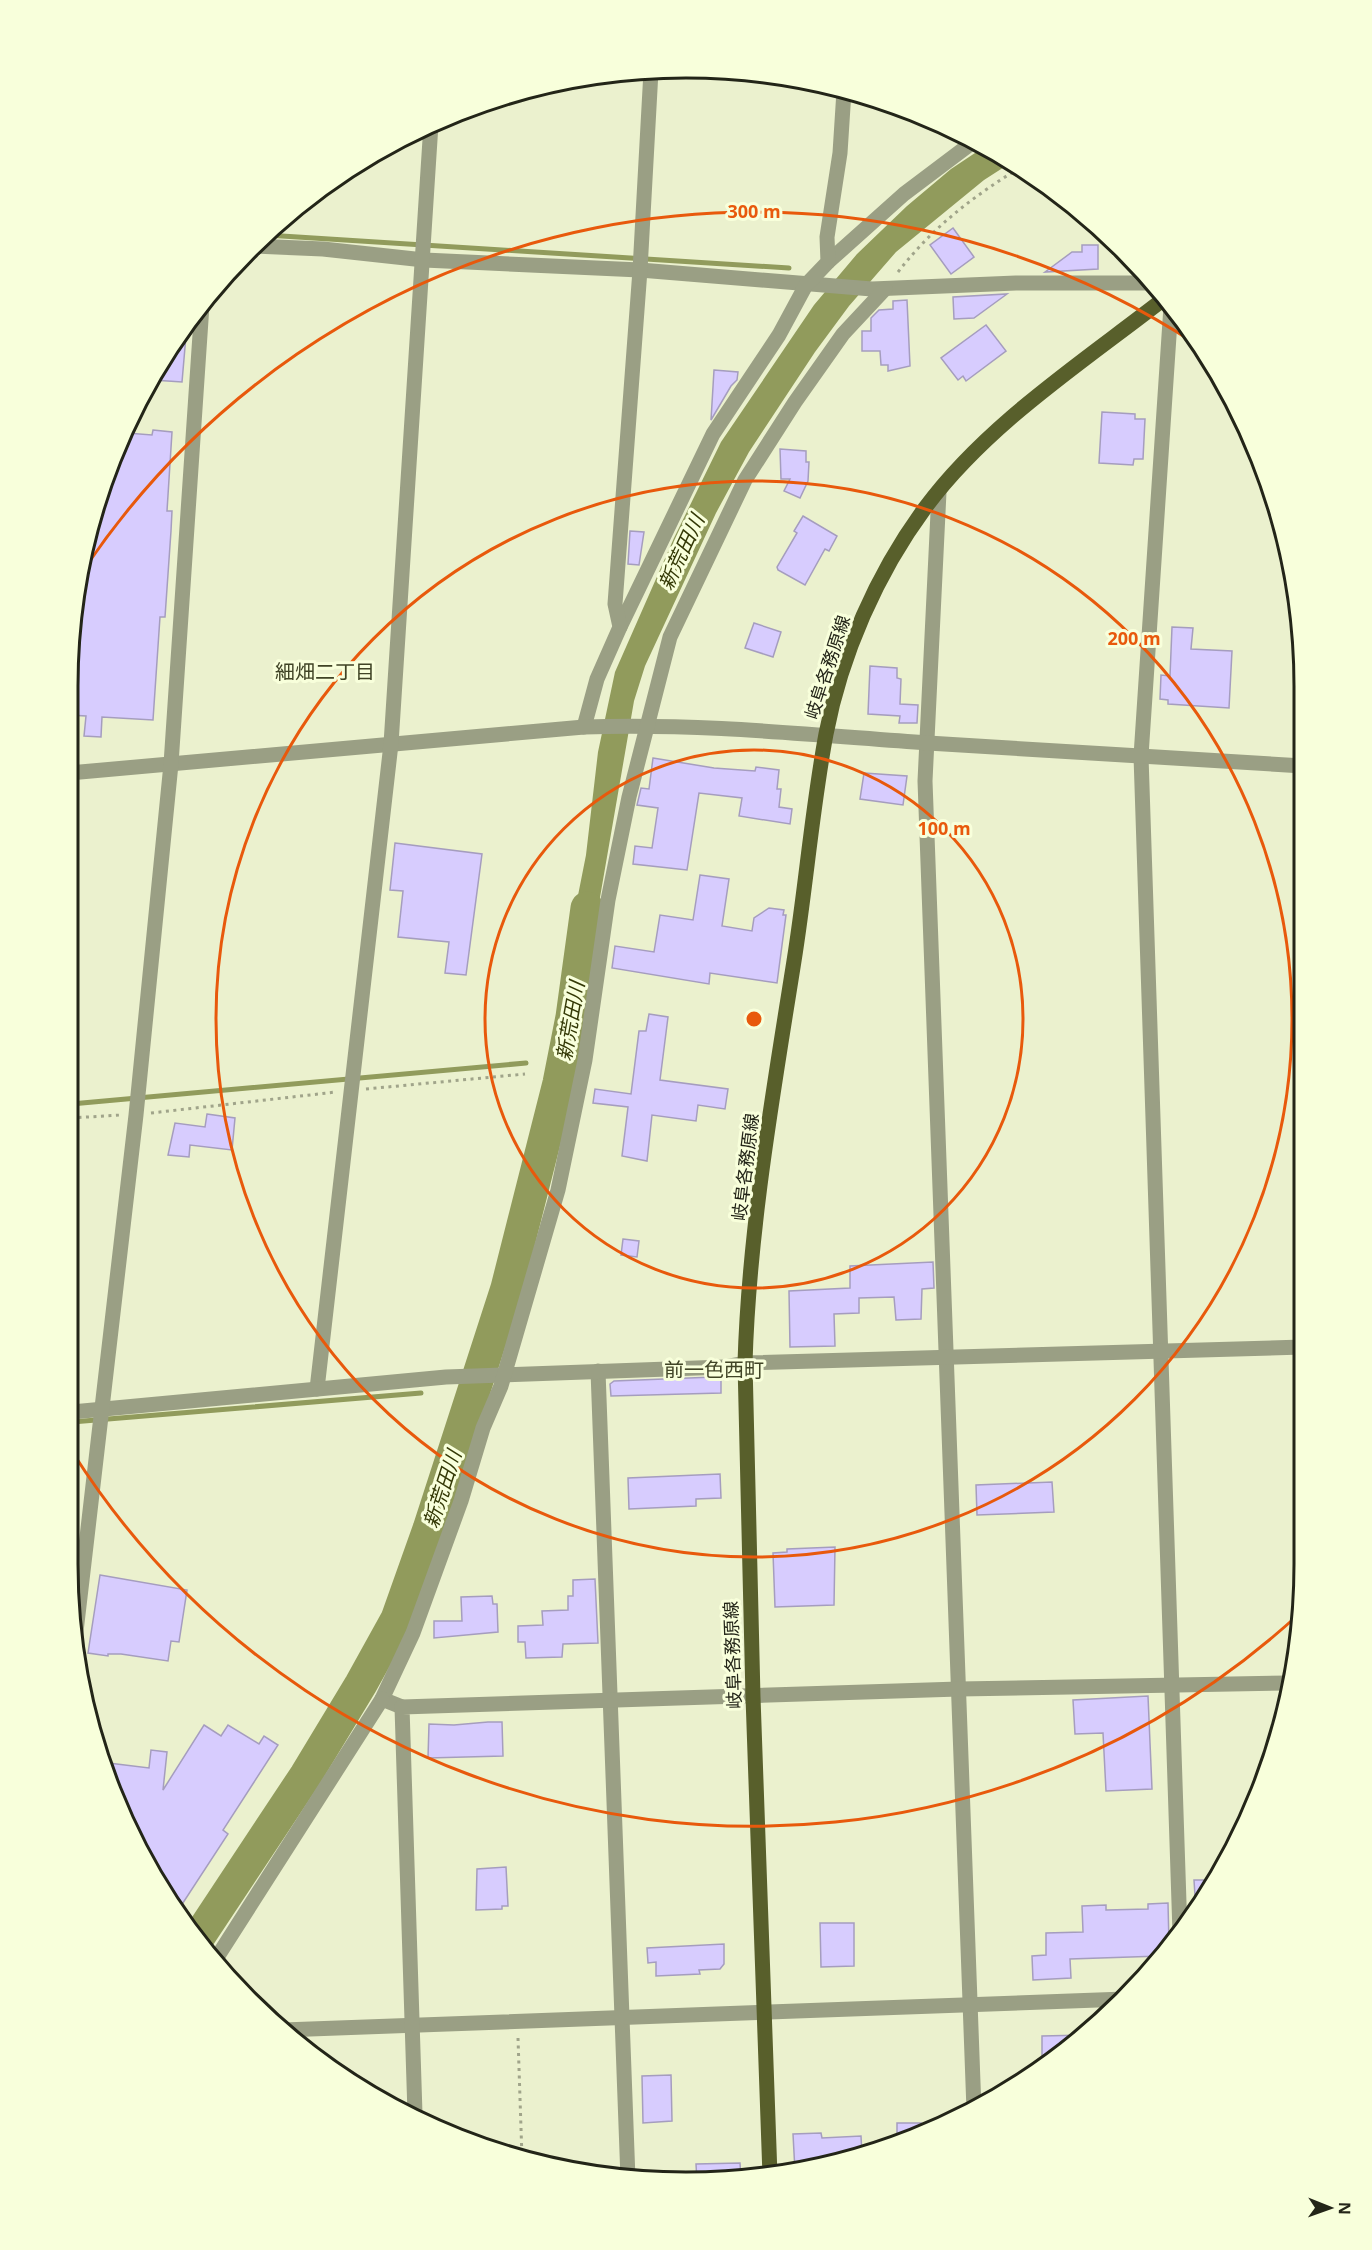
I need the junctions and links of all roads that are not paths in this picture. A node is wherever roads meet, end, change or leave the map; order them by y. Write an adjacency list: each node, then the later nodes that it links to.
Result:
1 (651, 79): 8 (street)
2 (843, 99): 7 (street)
3 (431, 134): 6 (street)
4 (966, 147): 7 (street)
5 (266, 247): 6 (street)
6 (424, 261): 8 (street); 21 (street)
7 (828, 262): 10 (street)
8 (640, 270): 10 (street); 16 (street)
9 (1139, 280): 11 (street)
10 (806, 285): 11 (street); 16 (street)
11 (879, 289): 17 (street)
12 (1158, 304): 15 (main road, 岐阜各務原線)
13 (1170, 319): 22 (street)
14 (201, 320): 23 (street)
15 (939, 492): 19 (main road, 岐阜各務原線); 20 (street)
16 (620, 627): 18 (street)
17 (641, 725): 18 (street); 19 (street); 31 (street)
18 (589, 727): 21 (street)
19 (826, 735): 20 (street); 29 (main road, 岐阜各務原線)
20 (927, 742): 22 (street); 28 (street)
21 (391, 744): 23 (street); 32 (street)
22 (1141, 756): 24 (street); 27 (street)
23 (171, 764): 25 (street); 33 (street)
24 (1294, 765)
25 (78, 772)
26 (1294, 1347): 27 (street)
27 (1161, 1350): 28 (street); 37 (street)
28 (946, 1357): 29 (street); 38 (street)
29 (745, 1363): 30 (street); 39 (main road, 岐阜各務原線)
30 (598, 1371): 31 (street); 41 (street)
31 (500, 1374): 32 (street); 40 (street)
32 (317, 1389): 33 (street)
33 (100, 1410): 34 (street); 35 (street)
34 (78, 1412)
35 (79, 1603)
36 (1282, 1683): 37 (street)
37 (1173, 1684): 38 (street); 43 (street)
38 (959, 1689): 39 (street); 46 (street)
39 (753, 1697): 41 (street); 47 (main road, 岐阜各務原線)
40 (382, 1699): 42 (street); 44 (street)
41 (611, 1701): 42 (street); 48 (street)
42 (402, 1707): 49 (street)
43 (1180, 1919)
44 (220, 1953)
45 (1109, 2000): 46 (street)
46 (970, 2004): 47 (street); 51 (street)
47 (765, 2013): 48 (street); 53 (main road, 岐阜各務原線)
48 (623, 2018): 49 (street); 54 (street)
49 (412, 2025): 50 (street); 52 (street)
50 (296, 2030)
51 (974, 2099)
52 (415, 2108)
53 (770, 2166)
54 (628, 2169)

